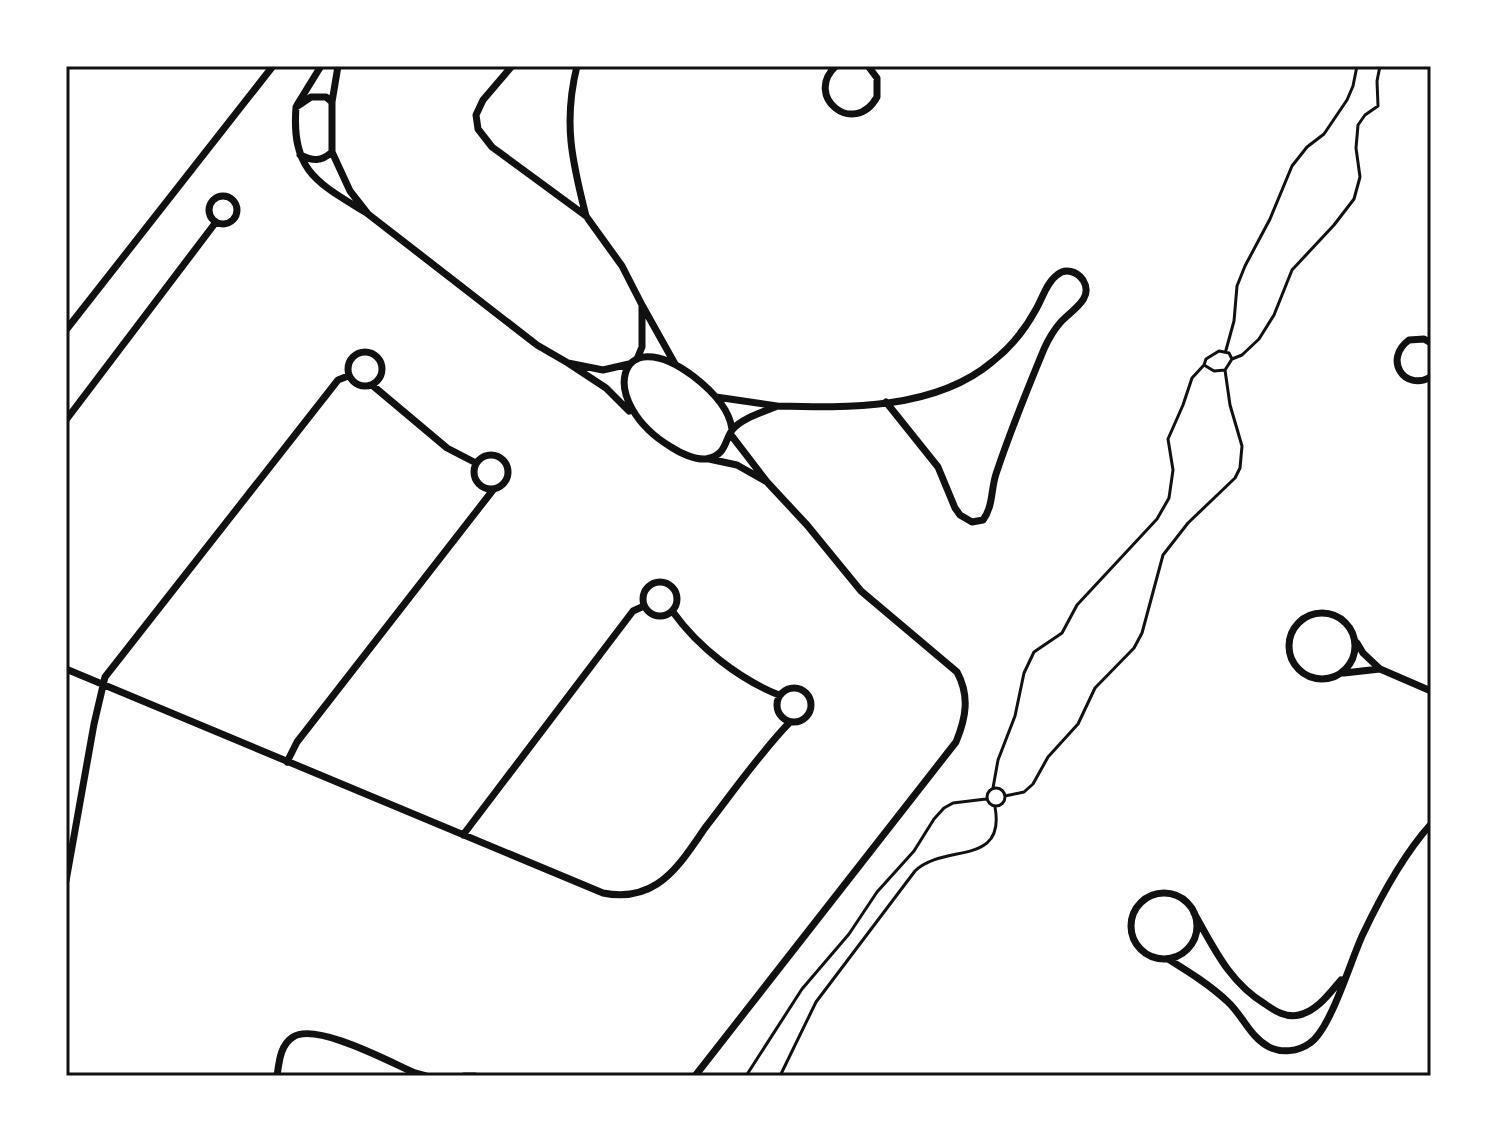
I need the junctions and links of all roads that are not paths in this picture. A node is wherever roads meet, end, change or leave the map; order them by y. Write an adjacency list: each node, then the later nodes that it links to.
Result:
1 (273, 66): 16 (street)
2 (321, 66): 9 (street)
3 (338, 66): 8 (street)
4 (512, 66): 13 (street)
5 (577, 66): 13 (street)
6 (836, 66): 7 (street)
7 (870, 67)
8 (332, 102): 9 (street); 10 (street)
9 (296, 107): 11 (street)
10 (332, 152): 11 (street); 12 (street)
11 (300, 155): 12 (street)
12 (368, 214): 19 (street)
13 (586, 216): 15 (street)
14 (216, 222): 31 (street)
15 (642, 305): 18 (street); 21 (street)
16 (66, 330)
17 (1431, 343): 24 (street)
18 (637, 359): 20 (street); 21 (street)
19 (568, 363): 20 (street); 30 (street)
20 (629, 364): 30 (street)
21 (675, 364): 27 (street)
22 (348, 376): 25 (street); 25 (street); 43 (street)
23 (1431, 377): 24 (street)
24 (1419, 381): 26 (street)
25 (372, 385): 34 (street)
26 (1431, 387)
27 (716, 397): 29 (street); 32 (street)
28 (886, 402): 28 (street); 29 (street)
29 (777, 406): 32 (street)
30 (635, 417): 33 (street)
31 (66, 420)
32 (731, 432): 33 (street); 35 (street)
33 (707, 459): 35 (street)
34 (476, 463): 36 (street); 36 (street)
35 (767, 482): 59 (street)
36 (493, 490): 47 (street)
37 (644, 606): 38 (street); 38 (street); 49 (street)
38 (673, 612): 45 (street)
39 (1355, 640): 40 (street); 42 (street); 42 (street)
40 (1380, 669): 42 (street); 44 (street)
41 (69, 671): 43 (street)
42 (1342, 673)
43 (103, 685): 47 (street); 50 (street)
44 (1431, 691)
45 (779, 695): 46 (street); 46 (street)
46 (790, 722): 49 (street)
47 (287, 762): 49 (street)
48 (1431, 824): 53 (street)
49 (463, 835)
50 (66, 881)
51 (1194, 913): 52 (street); 52 (street); 53 (street)
52 (1168, 959): 53 (street)
53 (1345, 975)
54 (418, 1074): 55 (street); 56 (street)
55 (277, 1076)
56 (426, 1076)
57 (464, 1076): 58 (street)
58 (475, 1076)
59 (695, 1076)

